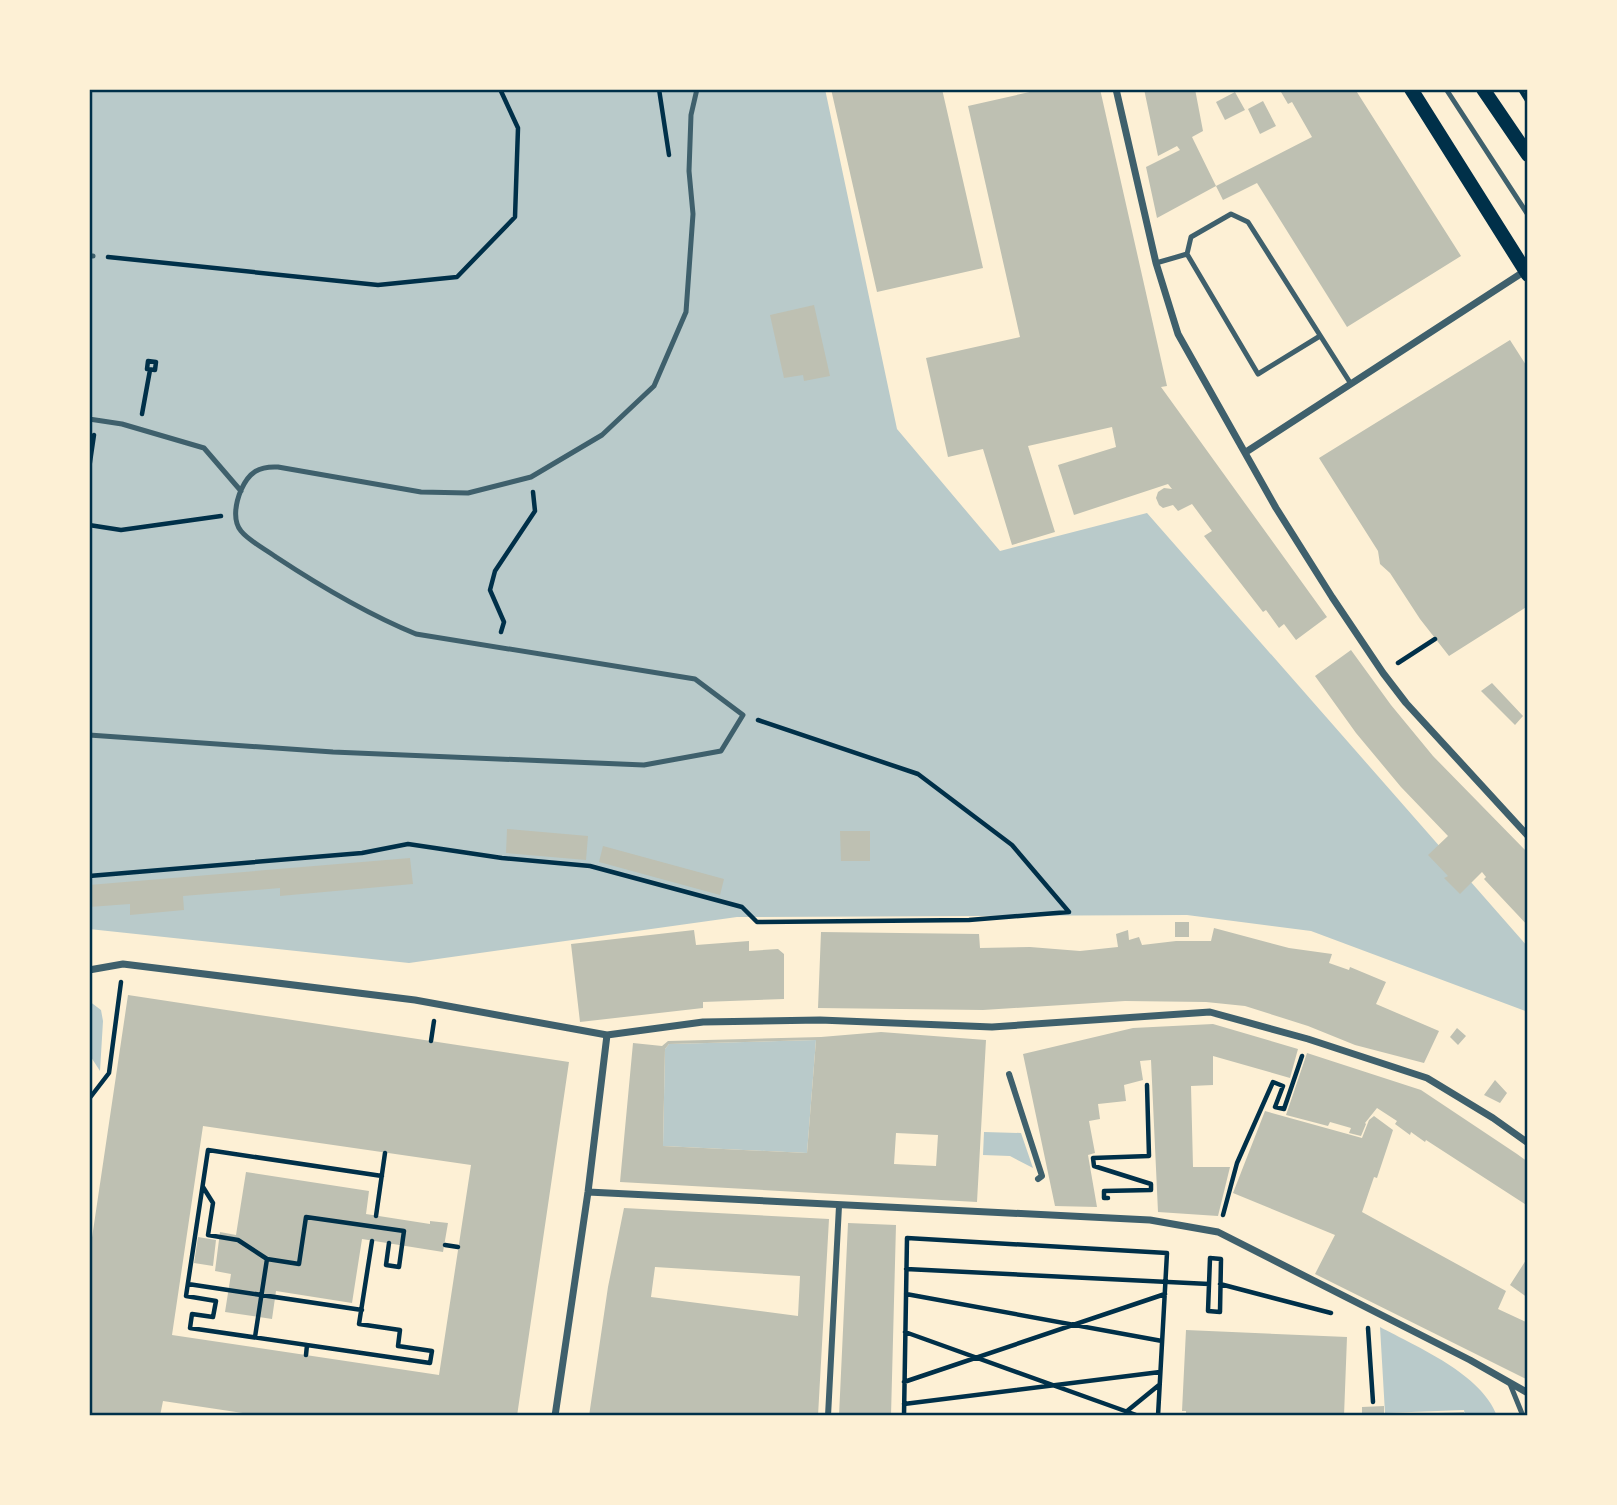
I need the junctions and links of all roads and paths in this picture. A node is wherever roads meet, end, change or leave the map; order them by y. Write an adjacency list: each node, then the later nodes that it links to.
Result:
1 (500, 89): 12 (path)
2 (696, 89): 22 (lane)
3 (1116, 89): 13 (street)
4 (1411, 89): 14 (main road)
5 (1446, 89): 10 (lane)
6 (1483, 89): 9 (main road)
7 (1520, 89): 8 (path)
8 (1528, 102)
9 (1528, 155)
10 (1528, 215)
11 (1187, 254): 13 (lane); 15 (lane); 15 (lane)
12 (91, 256)
13 (1156, 263): 20 (street)
14 (1526, 273): 17 (street)
15 (1321, 336): 17 (lane)
16 (150, 370): 19 (path)
17 (1351, 384): 20 (street)
18 (93, 420): 19 (lane); 21 (path)
19 (139, 429): 23 (lane)
20 (1246, 452): 28 (street)
21 (89, 469)
22 (530, 477): 23 (lane); 27 (path)
23 (241, 492): 24 (lane)
24 (235, 514): 25 (path); 27 (lane)
25 (89, 525)
26 (1435, 639): 28 (path)
27 (496, 648): 29 (lane)
28 (1383, 673): 31 (street)
29 (743, 715): 30 (lane); 32 (path)
30 (89, 734)
31 (1528, 836)
32 (89, 876)
33 (89, 970): 35 (street)
34 (118, 1005): 39 (path)
35 (607, 1035): 36 (street); 45 (street)
36 (1308, 1039): 40 (street); 49 (path)
37 (1009, 1074): 43 (street)
38 (1147, 1085): 46 (path)
39 (89, 1099)
40 (1528, 1143)
41 (385, 1153): 42 (path)
42 (382, 1176): 44 (path); 48 (path)
43 (1038, 1179)
44 (202, 1186): 56 (path); 59 (path)
45 (588, 1192): 47 (street); 83 (street)
46 (1116, 1200)
47 (839, 1206): 49 (street); 84 (street)
48 (376, 1216)
49 (1218, 1232): 75 (street)
50 (372, 1241): 64 (path)
51 (389, 1243): 56 (path)
52 (445, 1245): 53 (path)
53 (458, 1247)
54 (184, 1258): 55 (path)
55 (194, 1259)
56 (267, 1259): 68 (path)
57 (906, 1269): 58 (path); 58 (path); 62 (path)
58 (1166, 1282): 60 (path); 63 (path)
59 (188, 1284): 64 (path); 68 (path)
60 (1209, 1284): 61 (path); 61 (path)
61 (1220, 1284): 65 (path)
62 (906, 1294): 66 (path); 67 (path)
63 (1165, 1294): 66 (path); 70 (path)
64 (362, 1310): 71 (path)
65 (1326, 1311)
66 (1072, 1325): 70 (path); 73 (path)
67 (905, 1332): 73 (path); 76 (path)
68 (255, 1337): 71 (path)
69 (1368, 1337): 80 (path)
70 (1162, 1341): 74 (path)
71 (307, 1345): 72 (path)
72 (306, 1355)
73 (976, 1357): 76 (path); 77 (path)
74 (1160, 1372): 77 (path); 78 (path)
75 (1509, 1381): 79 (street); 89 (lane)
76 (904, 1382): 81 (path)
77 (1054, 1385): 81 (path); 82 (path)
78 (1159, 1385): 82 (path); 88 (path)
79 (1528, 1393)
80 (1373, 1402)
81 (904, 1404): 85 (path)
82 (1127, 1411): 86 (path); 87 (path)
83 (555, 1416)
84 (828, 1416)
85 (904, 1416)
86 (1121, 1416)
87 (1139, 1416)
88 (1158, 1416)
89 (1523, 1416)

